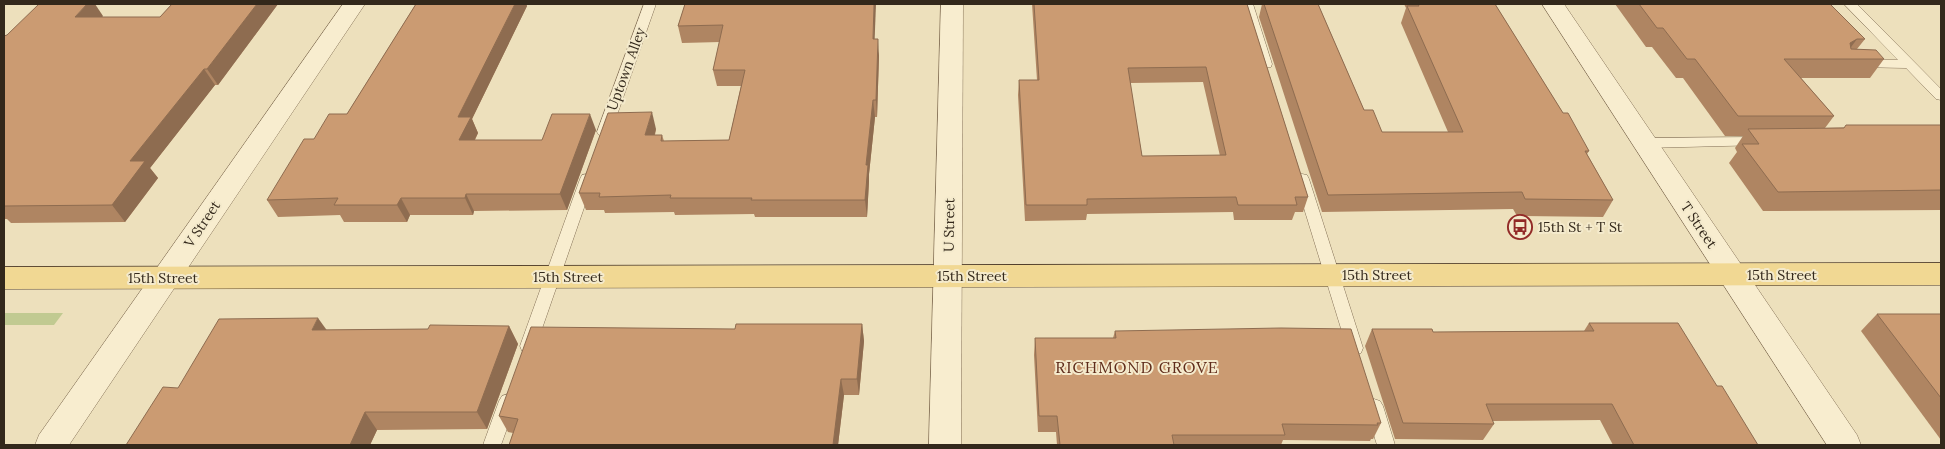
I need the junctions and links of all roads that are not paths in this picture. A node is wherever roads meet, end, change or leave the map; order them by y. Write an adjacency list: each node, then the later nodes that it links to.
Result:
1 (354, 4): 23 (street, V Street)
2 (650, 4): 14 (lane, Uptown Alley)
3 (952, 4): 20 (street, U Street)
4 (1247, 4): 9 (lane)
5 (1553, 4): 13 (street, T Street)
6 (1850, 4): 8 (lane)
7 (1843, 64): 8 (lane)
8 (1910, 64): 10 (lane)
9 (1270, 78)
10 (1936, 85): 11 (lane)
11 (1941, 96)
12 (1768, 142): 13 (lane)
13 (1645, 143): 19 (street, T Street)
14 (600, 144)
15 (1297, 162): 18 (lane)
16 (593, 163): 21 (lane)
17 (1941, 274): 19 (main road, 15th Street)
18 (1333, 275): 19 (main road, 15th Street); 20 (main road, 15th Street); 25 (lane)
19 (1732, 275): 32 (street, T Street)
20 (948, 276): 21 (main road, 15th Street); 30 (street, U Street)
21 (552, 277): 23 (main road, 15th Street); 24 (lane)
22 (4, 278): 23 (main road, 15th Street)
23 (166, 278): 28 (street, V Street)
24 (524, 355)
25 (1360, 362)
26 (514, 383): 29 (lane)
27 (1368, 390): 31 (lane)
28 (51, 445)
29 (492, 445)
30 (945, 445)
31 (1386, 445)
32 (1845, 445)

